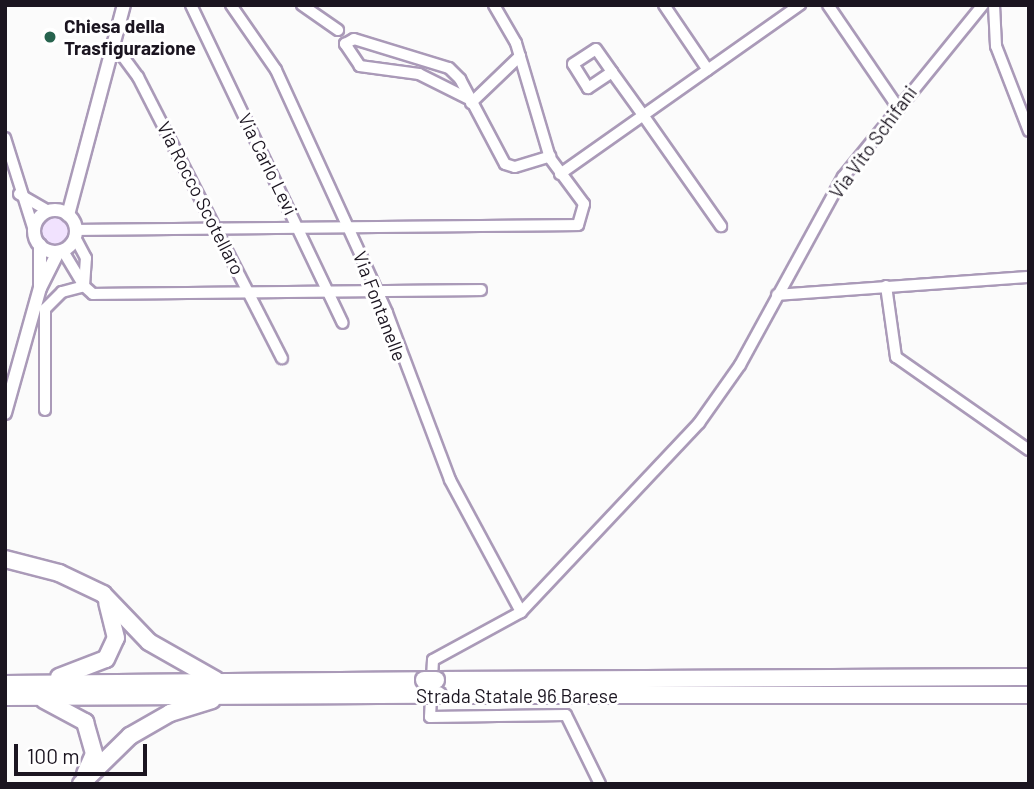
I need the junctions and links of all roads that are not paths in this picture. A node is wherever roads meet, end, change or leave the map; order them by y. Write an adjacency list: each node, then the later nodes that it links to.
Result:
1 (124, 5): 12 (main road)
2 (191, 5): 30 (street, Via Carlo Levi)
3 (231, 5): 28 (street, Via Fontanelle)
4 (302, 5): 11 (street)
5 (494, 5): 13 (street)
6 (664, 5): 14 (street)
7 (800, 5): 14 (street)
8 (828, 5): 17 (street)
9 (983, 5): 17 (street, Via Vito Schifani)
10 (994, 5): 19 (street)
11 (349, 42): 16 (street); 16 (street)
12 (113, 43): 23 (main road); 29 (street, Via Rocco Scotellaro)
13 (520, 56): 16 (street); 21 (street)
14 (708, 69): 18 (street)
15 (612, 72): 18 (street)
16 (470, 101): 21 (street)
17 (897, 106): 42 (street, Via Vito Schifani)
18 (643, 115): 22 (street); 27 (street)
19 (1029, 131)
20 (5, 138): 24 (street)
21 (550, 156): 22 (street)
22 (560, 174): 28 (street)
23 (71, 186): 25 (main road); 26 (main road)
24 (18, 192): 25 (street); 32 (street)
25 (51, 211): 26 (main road); 32 (main road)
26 (68, 215): 31 (main road)
27 (721, 226)
28 (349, 228): 30 (street); 38 (street, Via Fontanelle)
29 (219, 231): 30 (street); 31 (street); 41 (street, Via Rocco Scotellaro)
30 (301, 232): 39 (street, Via Carlo Levi)
31 (76, 234): 33 (main road); 35 (street)
32 (37, 240): 33 (main road); 37 (main road)
33 (61, 251): 35 (street); 37 (main road)
34 (1029, 277): 36 (street)
35 (84, 286): 41 (street); 45 (street)
36 (886, 286): 42 (street); 47 (street)
37 (40, 288): 46 (main road)
38 (376, 289): 39 (street); 40 (street); 50 (street, Via Fontanelle)
39 (327, 290): 41 (street); 43 (street, Via Carlo Levi)
40 (481, 290)
41 (250, 293): 44 (street, Via Rocco Scotellaro)
42 (777, 295): 50 (street, Via Vito Schifani)
43 (343, 323)
44 (282, 358)
45 (45, 410)
46 (5, 413)
47 (1029, 450)
48 (6, 557): 49 (highway)
49 (103, 594): 52 (highway); 55 (highway)
50 (521, 612): 60 (street, Via Vito Schifani)
51 (1029, 677): 54 (highway, Strada Statale 96 Barese)
52 (221, 682): 54 (highway, Strada Statale 96 Barese); 55 (highway, Strada Statale 96 Barese)
53 (5, 684): 55 (highway, Strada Statale 96 Barese)
54 (431, 688): 56 (highway, Strada Statale 96 Barese); 57 (highway, Strada Statale 96 Barese)
55 (31, 690): 56 (highway, Strada Statale 96 Barese); 58 (highway, Strada Statale 96 Barese); 59 (highway)
56 (242, 694): 59 (highway)
57 (1029, 695)
58 (5, 697)
59 (80, 784)
60 (600, 784)

